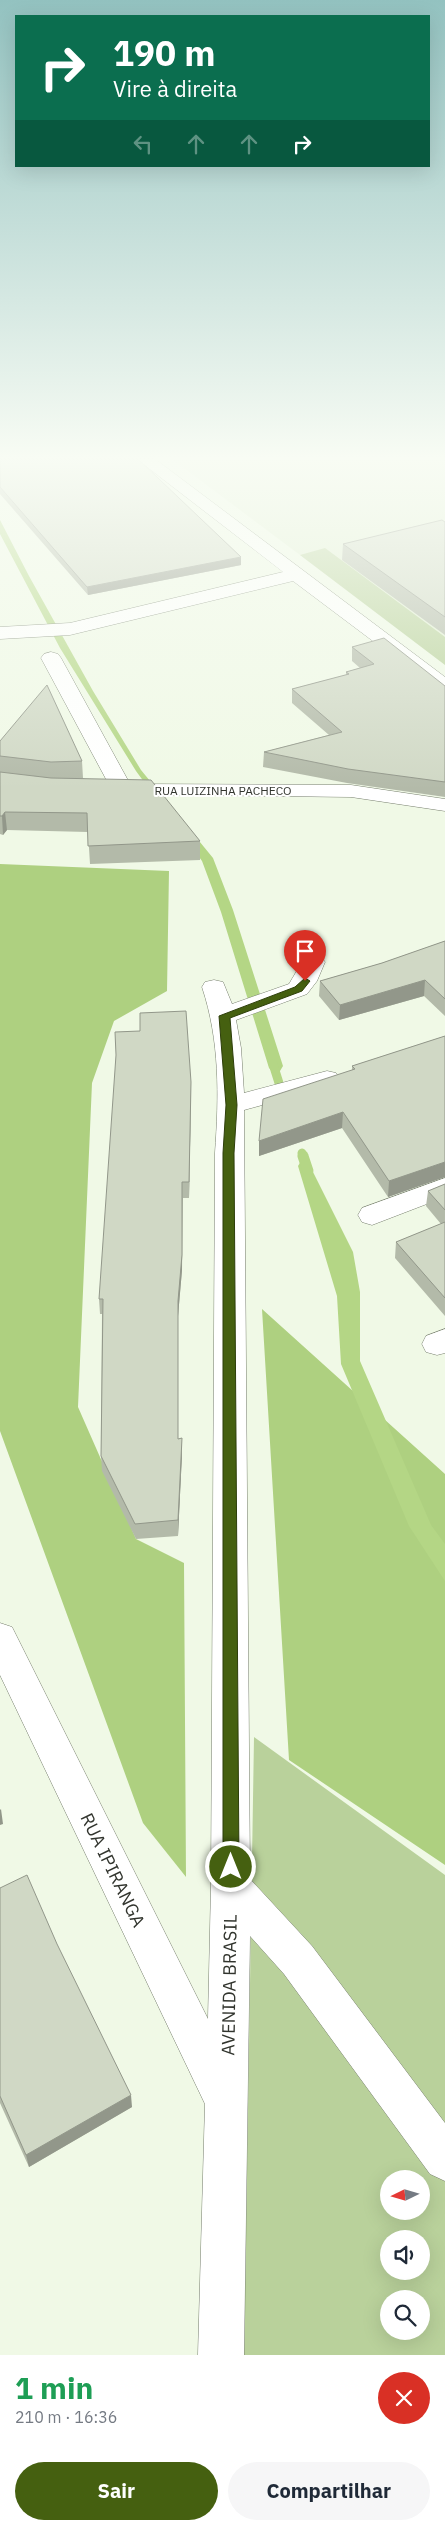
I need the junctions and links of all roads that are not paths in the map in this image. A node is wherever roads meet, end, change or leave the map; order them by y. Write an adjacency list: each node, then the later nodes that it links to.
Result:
1 (290, 569): 2 (street)
2 (302, 578): 3 (street); 5 (street)
3 (4, 633)
4 (50, 658): 7 (street)
5 (445, 686)
6 (96, 789): 7 (street, RUA LUIZINHA PACHECO)
7 (123, 790): 8 (street, RUA LUIZINHA PACHECO)
8 (445, 805)
9 (313, 962): 11 (street, AVENIDA BRASIL)
10 (345, 1073): 11 (street)
11 (231, 1105): 15 (street, AVENIDA BRASIL)
12 (445, 1187): 13 (street)
13 (372, 1215)
14 (0, 1638): 16 (street, RUA IPIRANGA)
15 (231, 1886): 16 (street, AVENIDA BRASIL); 17 (street)
16 (226, 2102): 18 (street, AVENIDA BRASIL)
17 (445, 2159)
18 (221, 2355)

